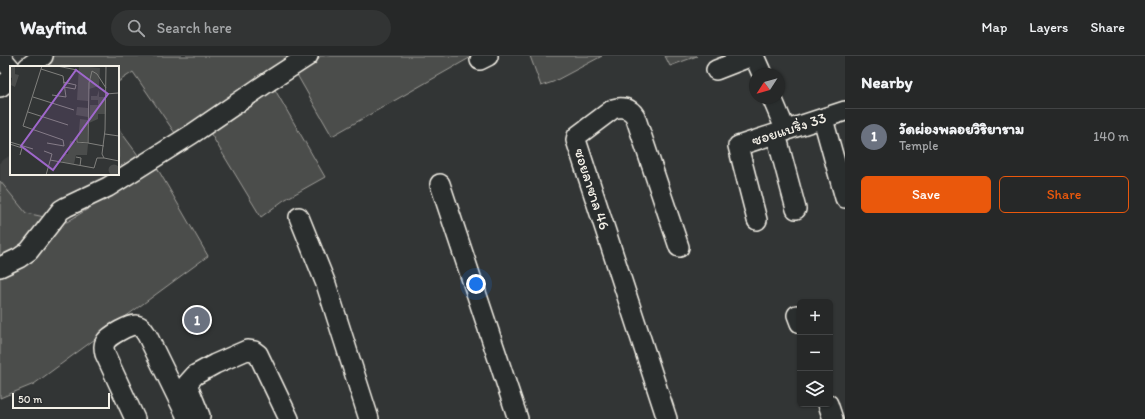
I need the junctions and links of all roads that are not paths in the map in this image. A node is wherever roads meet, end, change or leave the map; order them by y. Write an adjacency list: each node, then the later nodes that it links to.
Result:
1 (0, 56): 6 (street)
2 (43, 56): 5 (street)
3 (308, 56): 21 (street)
4 (753, 56): 7 (street); 8 (street)
5 (29, 66)
6 (10, 68)
7 (759, 68)
8 (716, 70)
9 (10, 80): 10 (street)
10 (0, 87)
11 (774, 104): 14 (street)
12 (845, 111): 13 (street, ซอยแบริ่ง 33)
13 (823, 118): 14 (street, ซอยแบริ่ง 33); 16 (street)
14 (781, 132): 17 (street); 19 (street, ซอยแบริ่ง 33)
15 (440, 184): 28 (street)
16 (845, 198)
17 (796, 209)
18 (299, 217): 27 (street)
19 (757, 220)
20 (679, 247): 29 (street, ซอยลาซาล 46)
21 (0, 267)
22 (829, 407): 30 (street)
23 (135, 419): 24 (street)
24 (188, 419)
25 (198, 419): 26 (street)
26 (289, 419)
27 (369, 419)
28 (518, 419)
29 (667, 419)
30 (833, 419)

